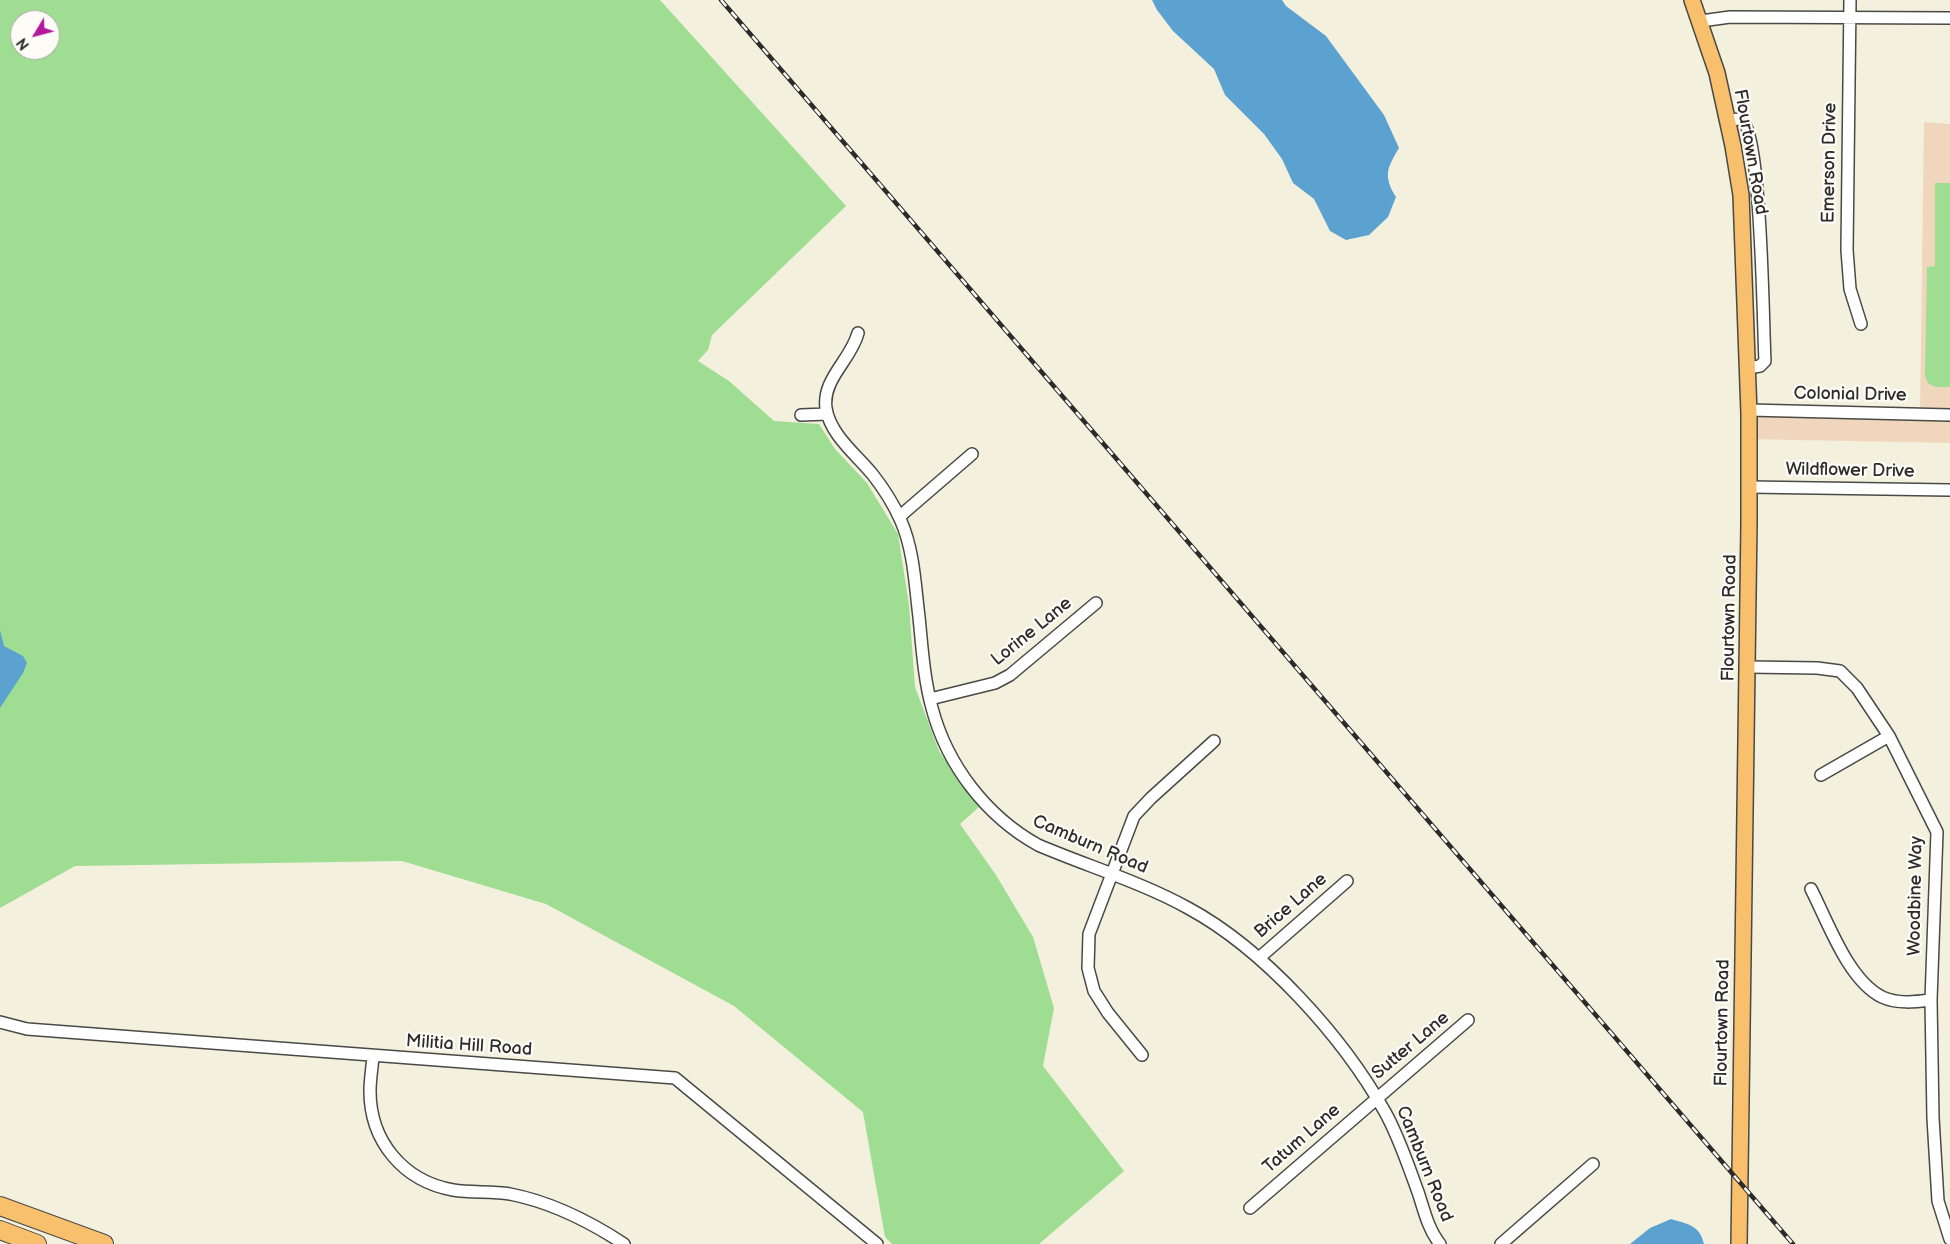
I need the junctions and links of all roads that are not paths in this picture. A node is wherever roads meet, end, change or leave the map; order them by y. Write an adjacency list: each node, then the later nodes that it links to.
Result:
1 (1692, 0): 5 (main road, Flourtown Road)
2 (1850, 0): 3 (street, Emerson Drive)
3 (1849, 17): 4 (street); 5 (street); 6 (street, Emerson Drive)
4 (1950, 18)
5 (1701, 21): 8 (main road, Flourtown Road)
6 (1861, 324)
7 (858, 333): 9 (street, Camburn Road)
8 (1749, 410): 11 (street, Colonial Drive); 13 (main road, Flourtown Road)
9 (827, 414): 10 (street); 15 (street, Camburn Road)
10 (801, 415)
11 (1950, 415)
12 (972, 454): 15 (street)
13 (1749, 487): 14 (street, Wildflower Drive); 17 (main road, Flourtown Road)
14 (1950, 490)
15 (899, 517): 18 (street, Camburn Road)
16 (1096, 602): 18 (street, Lorine Lane)
17 (1748, 667): 19 (street, Woodbine Way); 45 (main road, Flourtown Road)
18 (930, 699): 24 (street, Camburn Road)
19 (1889, 736): 21 (street); 22 (street, Woodbine Way)
20 (1214, 741): 24 (street)
21 (1821, 775)
22 (1937, 857): 23 (street); 28 (street, Woodbine Way)
23 (1950, 857)
24 (1111, 875): 27 (street, Camburn Road); 31 (street)
25 (1347, 881): 27 (street, Brice Lane)
26 (1811, 889): 28 (street)
27 (1258, 958): 33 (street, Camburn Road)
28 (1931, 1000): 38 (street, Woodbine Way)
29 (1468, 1020): 33 (street, Sutter Lane)
30 (0, 1022): 32 (street, Militia Hill Road)
31 (1142, 1055)
32 (373, 1057): 41 (street); 42 (street, Militia Hill Road)
33 (1377, 1098): 36 (street, Tatum Lane); 43 (street, Camburn Road)
34 (1594, 1164): 44 (street)
35 (0, 1206): 40 (highway)
36 (1250, 1208)
37 (0, 1230): 39 (highway)
38 (1950, 1239)
39 (37, 1244)
40 (104, 1244)
41 (624, 1244)
42 (877, 1244)
43 (1440, 1244)
44 (1501, 1244)
45 (1739, 1244)

